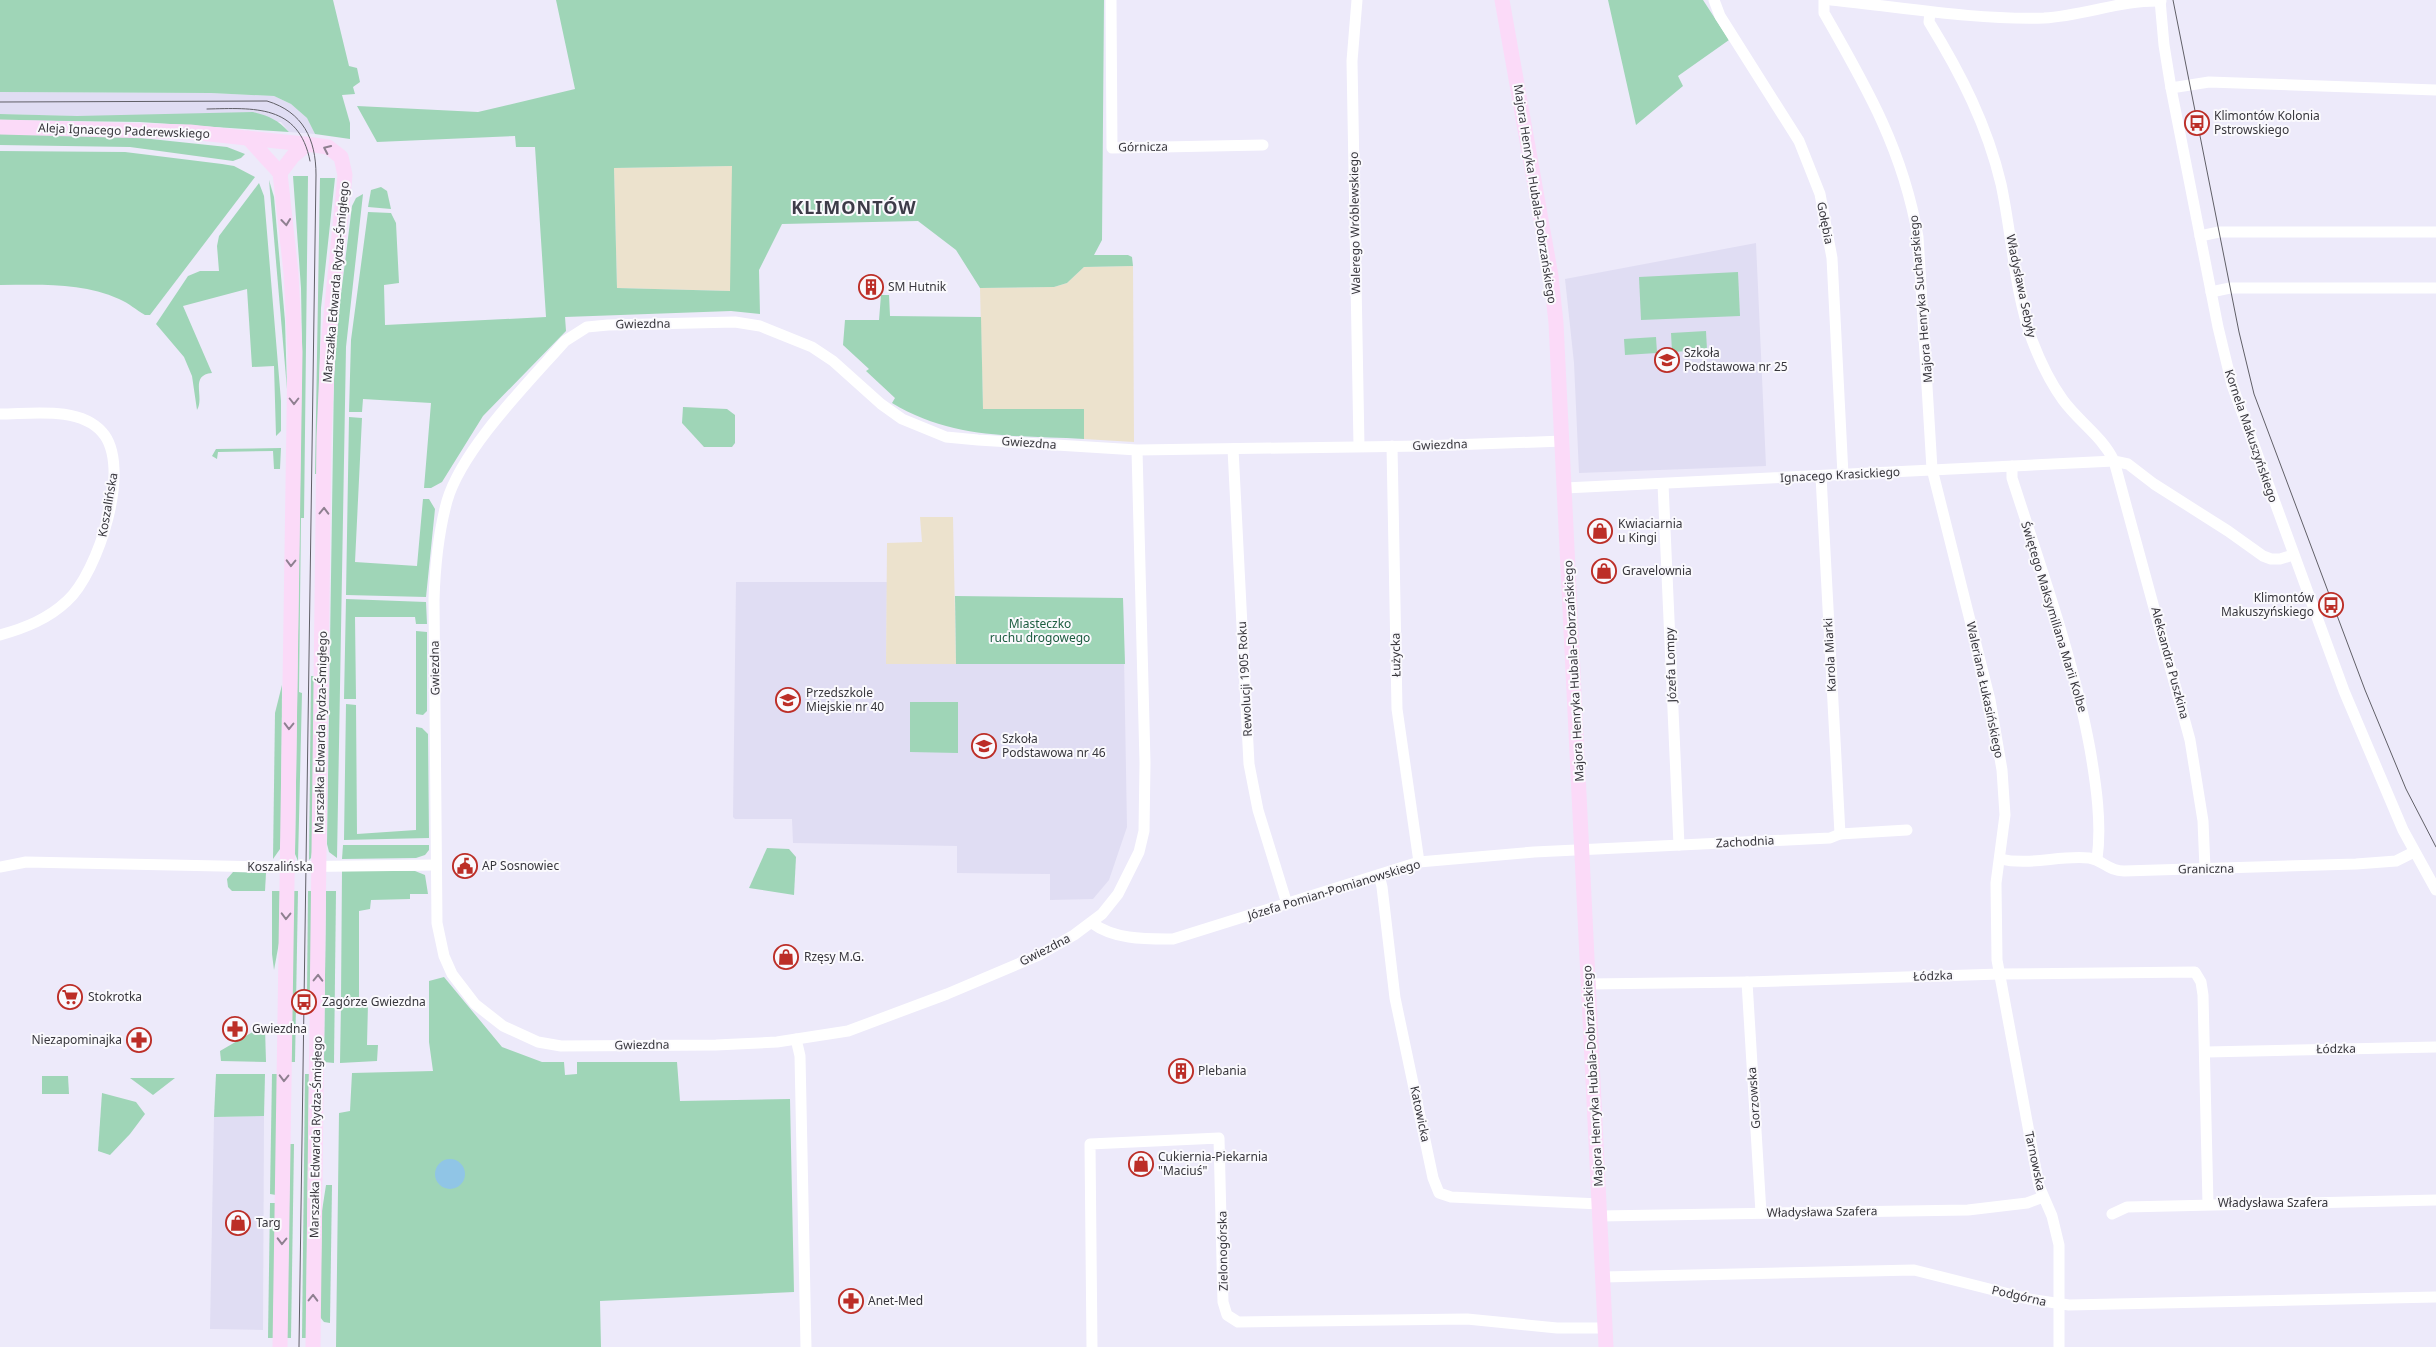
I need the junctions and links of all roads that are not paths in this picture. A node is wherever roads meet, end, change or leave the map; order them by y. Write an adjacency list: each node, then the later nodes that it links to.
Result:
1 (1111, 0): 14 (street, Górnicza)
2 (1357, 0): 22 (street, Walerego Wróblewskiego)
3 (1502, 0): 21 (street, Majora Henryka Hubala-Dobrzańskiego)
4 (1714, 0): 29 (street, Gołębia)
5 (1824, 0): 28 (street, Majora Henryka Sucharskiego)
6 (1831, 0): 8 (street)
7 (2160, 1): 8 (street); 9 (street, Kornela Makuszyńskiego)
8 (1930, 12): 26 (street, Władysława Sebyły)
9 (2171, 88): 10 (street); 17 (street, Kornela Makuszyńskiego)
10 (2436, 90)
11 (0, 127): 12 (street, Aleja Ignacego Paderewskiego)
12 (248, 138): 13 (street, Marszałka Edwarda Rydza-Śmigłego); 15 (street)
13 (306, 145): 15 (street); 46 (street, Marszałka Edwarda Rydza-Śmigłego, one-way to 13)
14 (1262, 145)
15 (280, 173): 45 (street, one-way to 45)
16 (2436, 232): 17 (street)
17 (2200, 236): 19 (street, Kornela Makuszyńskiego)
18 (2436, 288): 19 (street)
19 (2211, 292): 33 (street, Kornela Makuszyńskiego)
20 (0, 414): 34 (street, Koszalińska)
21 (1563, 441): 23 (street, Gwiezdna); 32 (street, Majora Henryka Hubala-Dobrzańskiego)
22 (1359, 446): 23 (street, Gwiezdna); 24 (street, Gwiezdna)
23 (1392, 446): 42 (street, Łużycka)
24 (1233, 449): 25 (street, Gwiezdna); 50 (street, Rewolucji 1905 Roku)
25 (1137, 450): 43 (street, Gwiezdna); 51 (street, Gwiezdna)
26 (2114, 461): 27 (street, Ignacego Krasickiego); 33 (street); 47 (street, Aleksandra Puszkina)
27 (2012, 466): 28 (street, Ignacego Krasickiego); 41 (street, Świętego Maksymiliana Marii Kolbe)
28 (1932, 469): 29 (street, Ignacego Krasickiego); 40 (street, Waleriana Łukasińskiego)
29 (1843, 475): 30 (street, Ignacego Krasickiego)
30 (1821, 476): 31 (street, Ignacego Krasickiego); 36 (street, Karola Miarki)
31 (1663, 484): 32 (street, Ignacego Krasickiego); 37 (street, Józefa Lompy)
32 (1565, 488): 38 (street, Majora Henryka Hubala-Dobrzańskiego)
33 (2293, 555): 39 (street, Kornela Makuszyńskiego)
34 (0, 635)
35 (1907, 830): 36 (street, Zachodnia)
36 (1840, 834): 37 (street, Zachodnia)
37 (1679, 846): 38 (street, Zachodnia)
38 (1582, 851): 42 (street, Józefa Pomian-Pomianowskiego); 54 (street, Majora Henryka Hubala-Dobrzańskiego)
39 (2414, 852): 47 (street, Graniczna); 49 (street, Kornela Makuszyńskiego)
40 (2000, 859): 41 (street, Graniczna); 52 (street, Waleriana Łukasińskiego)
41 (2097, 859): 47 (street, Graniczna)
42 (1419, 862): 48 (street, Józefa Pomian-Pomianowskiego)
43 (436, 864): 46 (street, Koszalińska); 55 (street, Gwiezdna)
44 (0, 866): 45 (street, Koszalińska)
45 (287, 867): 46 (street, Koszalińska); 68 (street, one-way to 68)
46 (320, 867): 69 (street, Marszałka Edwarda Rydza-Śmigłego, one-way to 46)
47 (2206, 869)
48 (1379, 875): 50 (street, Józefa Pomian-Pomianowskiego); 61 (street, Katowicka)
49 (2436, 890)
50 (1287, 904): 51 (street, Józefa Pomian-Pomianowskiego)
51 (1092, 922): 55 (street, Gwiezdna)
52 (2000, 974): 53 (street, Łódzka); 57 (street, Łódzka); 58 (street, Tarnowska)
53 (1747, 982): 54 (street, Łódzka); 62 (street, Gorzowska)
54 (1589, 984): 61 (street, Majora Henryka Hubala-Dobrzańskiego)
55 (796, 1039): 70 (street)
56 (2436, 1047): 57 (street, Łódzka)
57 (2206, 1052): 60 (street, Łódzka)
58 (2043, 1197): 62 (street, Władysława Szafera); 66 (street, Tarnowska)
59 (2436, 1200): 60 (street, Władysława Szafera)
60 (2208, 1204): 63 (street, Władysława Szafera)
61 (1600, 1210): 62 (street, Władysława Szafera); 64 (street, Majora Henryka Hubala-Dobrzańskiego)
62 (1762, 1214)
63 (2112, 1214)
64 (1603, 1277): 66 (street, Podgórna); 67 (street, Majora Henryka Hubala-Dobrzańskiego)
65 (2436, 1297): 66 (street, Podgórna)
66 (2060, 1304): 73 (street, Tarnowska)
67 (1605, 1328): 71 (street, Zielonogórska); 72 (street, Majora Henryka Hubala-Dobrzańskiego)
68 (280, 1347)
69 (313, 1347)
70 (806, 1347)
71 (1092, 1347)
72 (1606, 1347)
73 (2059, 1347)

